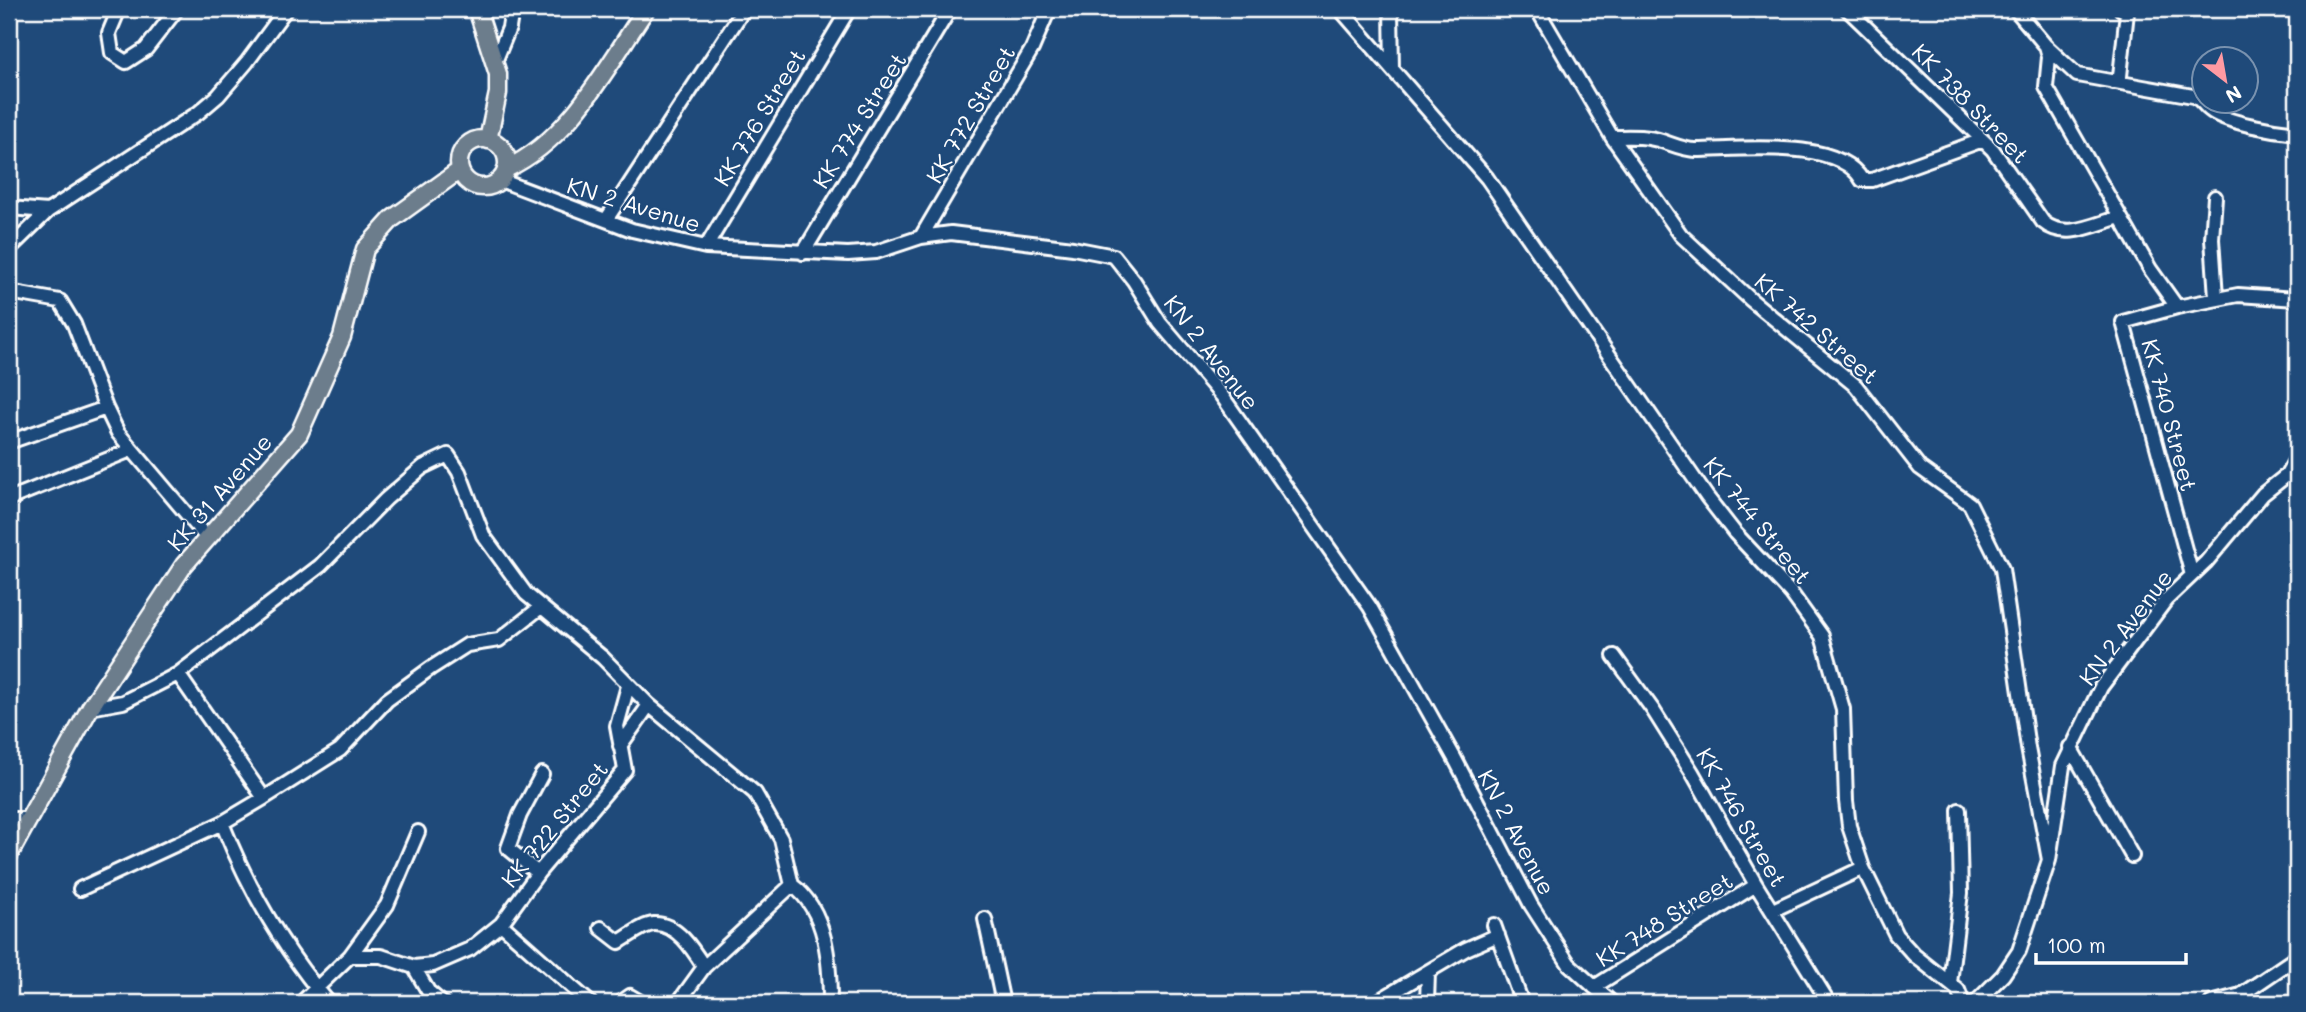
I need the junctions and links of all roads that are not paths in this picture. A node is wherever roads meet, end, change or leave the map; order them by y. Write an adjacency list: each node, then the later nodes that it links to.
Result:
1 (119, 9): 2 (street)
2 (177, 9)
3 (477, 9): 18 (main road)
4 (512, 9): 18 (street)
5 (744, 9): 31 (street)
6 (950, 9): 35 (street, KK 774 Street)
7 (1049, 9): 32 (street, KK 772 Street)
8 (1340, 9): 19 (street, KK 744 Street)
9 (1391, 9): 19 (street)
10 (1537, 9): 22 (street, KK 742 Street)
11 (1847, 9): 24 (street, KK 738 Street)
12 (2015, 9): 17 (street)
13 (2121, 9): 20 (street)
14 (283, 10): 29 (street)
15 (844, 11): 33 (street, KK 776 Street)
16 (639, 13): 26 (main road)
17 (2046, 46): 20 (street); 30 (street)
18 (495, 62): 23 (main road)
19 (1392, 69): 65 (street, KK 744 Street)
20 (2113, 82): 21 (street)
21 (2297, 133)
22 (1612, 137): 24 (street); 64 (street, KK 742 Street)
23 (488, 141): 25 (main road); 26 (main road)
24 (1980, 141): 30 (street, KK 738 Street)
25 (460, 170): 26 (main road); 45 (main road, KK 31 Avenue)
26 (503, 174): 31 (street, KN 2 Avenue)
27 (2215, 197): 37 (street)
28 (9, 208): 29 (street)
29 (48, 211): 34 (street)
30 (2120, 217): 39 (street)
31 (606, 220): 33 (street, KN 2 Avenue)
32 (921, 237): 35 (street, KN 2 Avenue); 80 (street, KN 2 Avenue)
33 (706, 247): 35 (street, KN 2 Avenue)
34 (9, 249)
35 (803, 253)
36 (9, 292): 40 (street)
37 (2216, 297): 38 (street); 39 (street)
38 (2297, 299)
39 (2178, 307): 46 (street, KK 740 Street)
40 (106, 408): 41 (street); 42 (street)
41 (9, 442)
42 (131, 450): 44 (street); 45 (street)
43 (2297, 457): 46 (street, KN 2 Avenue)
44 (9, 499)
45 (207, 538): 52 (main road, KK 31 Avenue)
46 (2192, 575): 54 (street, KN 2 Avenue)
47 (541, 607): 49 (street); 50 (street); 56 (street)
48 (1614, 656): 68 (street, KK 746 Street)
49 (178, 674): 52 (street); 56 (street)
50 (628, 686): 51 (street); 53 (street, KK 722 Street)
51 (649, 705): 53 (street, KK 722 Street); 67 (street)
52 (90, 708): 58 (main road, KK 31 Avenue)
53 (621, 746): 66 (street, KK 722 Street)
54 (2070, 747): 63 (street); 64 (street, KN 2 Avenue)
55 (542, 774): 66 (street)
56 (264, 798): 60 (street)
57 (1959, 810): 79 (street)
58 (29, 819): 59 (street); 62 (main road, KK 31 Avenue)
59 (9, 820)
60 (222, 823): 69 (street); 81 (street)
61 (418, 832): 74 (street)
62 (9, 855)
63 (2132, 856)
64 (2049, 860): 97 (street, KN 2 Avenue)
65 (1863, 868): 70 (street); 79 (street, KK 744 Street)
66 (538, 873): 72 (street, KK 722 Street)
67 (792, 885): 77 (street); 89 (street)
68 (1756, 886): 70 (street, KK 746 Street); 80 (street, KK 748 Street)
69 (80, 889)
70 (1773, 910): 95 (street, KK 746 Street)
71 (985, 919): 90 (street)
72 (502, 925): 76 (street, KK 722 Street); 85 (street)
73 (601, 928): 77 (street)
74 (349, 956): 76 (street); 81 (street)
75 (2297, 957): 98 (street)
76 (414, 967): 84 (street)
77 (704, 967): 88 (street)
78 (1429, 972): 91 (street); 92 (street); 93 (street)
79 (1950, 983): 96 (street, KK 744 Street)
80 (1594, 987): 94 (street, KN 2 Avenue)
81 (316, 988): 82 (street); 83 (street)
82 (301, 1003)
83 (329, 1003)
84 (442, 1003)
85 (590, 1003)
86 (620, 1003): 87 (street)
87 (642, 1003)
88 (678, 1003)
89 (830, 1003)
90 (1003, 1003)
91 (1375, 1003)
92 (1427, 1003)
93 (1522, 1003)
94 (1612, 1003)
95 (1829, 1003)
96 (1963, 1003)
97 (1975, 1003)
98 (2211, 1003)

